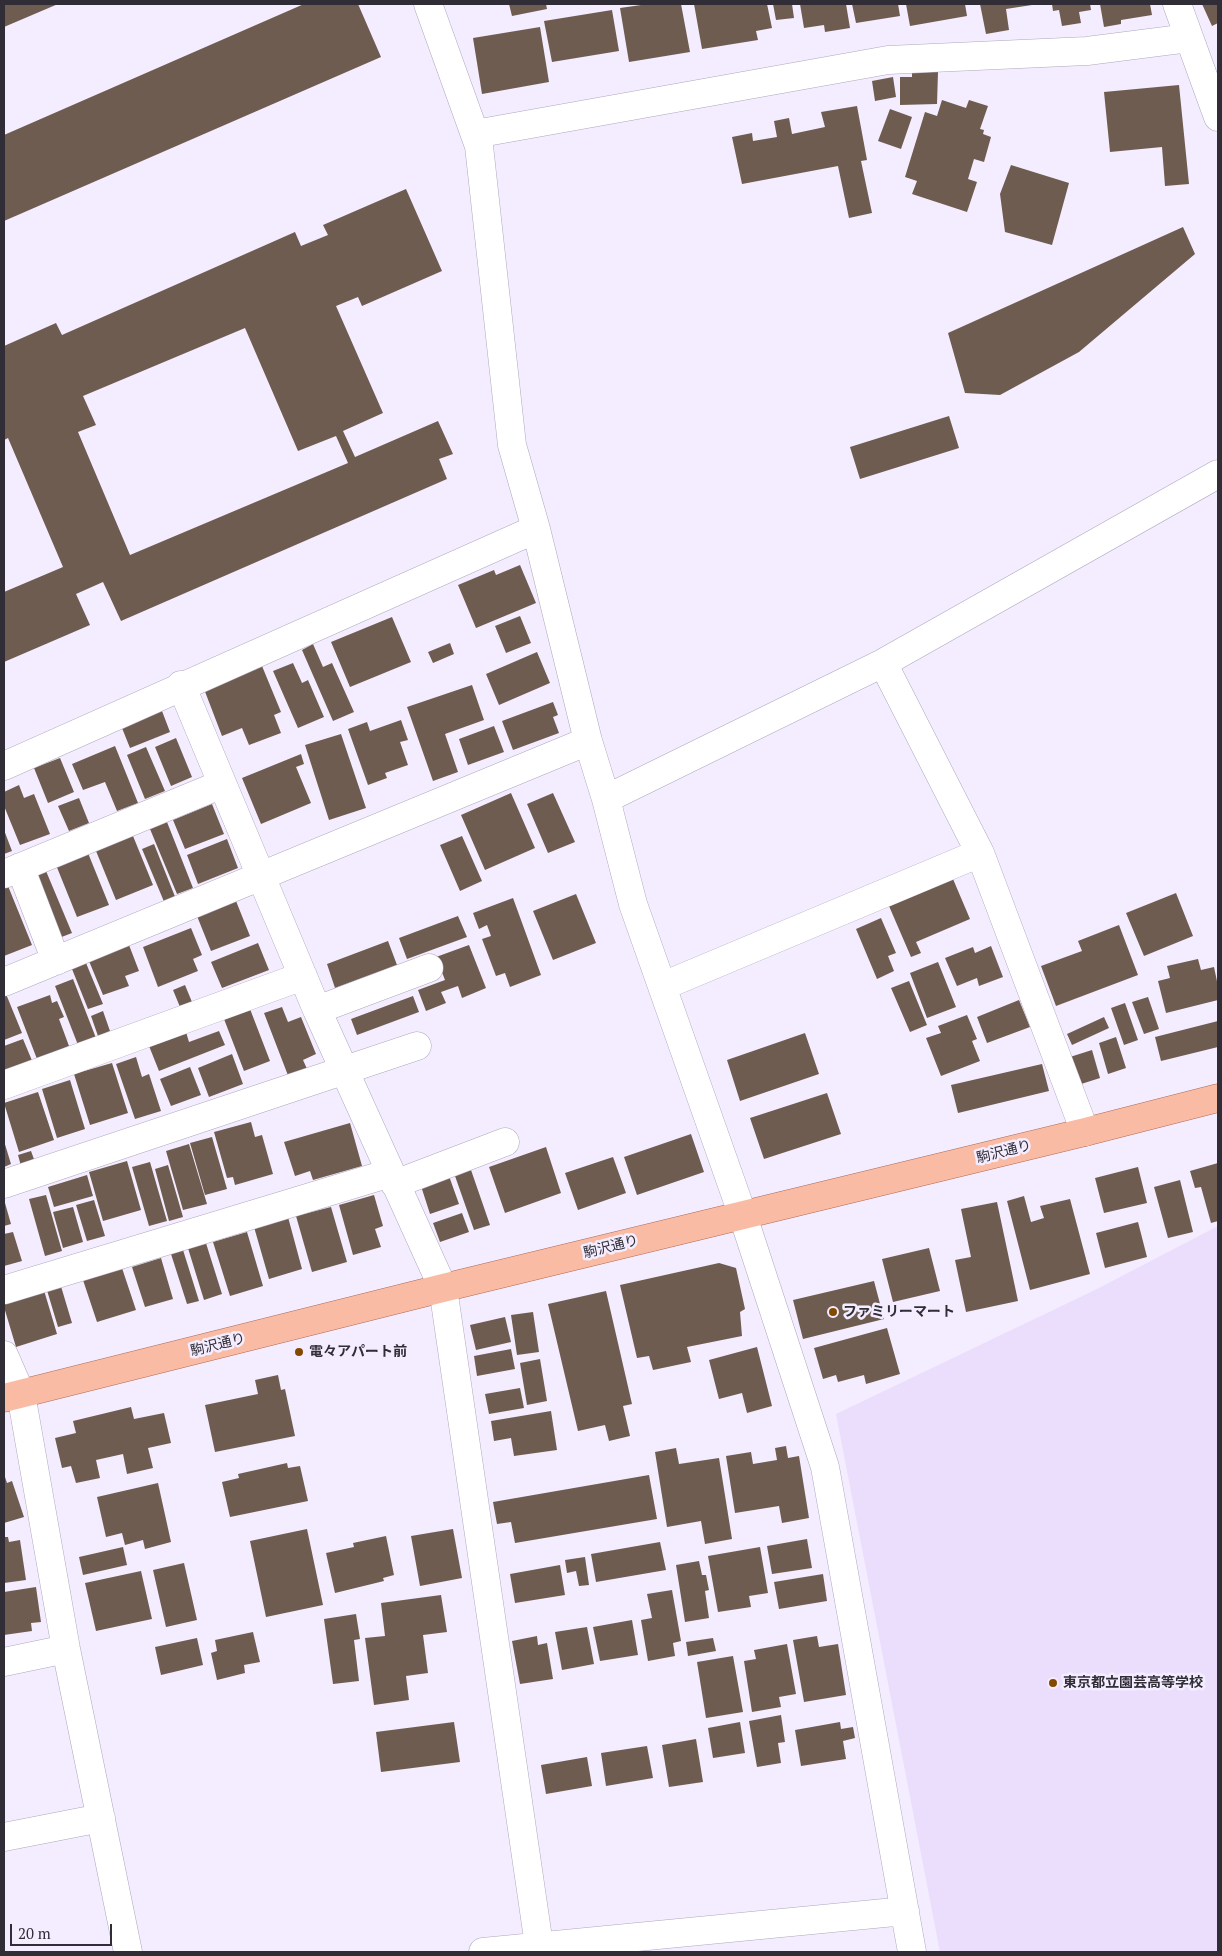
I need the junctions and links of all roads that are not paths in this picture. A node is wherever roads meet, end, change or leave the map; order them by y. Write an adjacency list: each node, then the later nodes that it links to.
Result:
1 (428, 4): 5 (street)
2 (1177, 4): 3 (street)
3 (1201, 49): 4 (street); 5 (street)
4 (1218, 116)
5 (475, 134): 7 (street)
6 (1218, 474): 8 (street)
7 (536, 529): 9 (street); 10 (street)
8 (883, 663): 13 (street); 14 (street)
9 (181, 686): 11 (street); 12 (street)
10 (588, 741): 13 (street); 16 (street)
11 (4, 766)
12 (222, 784): 15 (street); 16 (street)
13 (606, 799): 21 (street)
14 (980, 854): 21 (street); 27 (street)
15 (12, 870): 17 (street)
16 (260, 877): 17 (street); 19 (street)
17 (56, 961): 20 (street)
18 (429, 968): 22 (street)
19 (303, 976): 22 (street); 25 (street)
20 (4, 982)
21 (663, 986): 31 (street)
22 (317, 1010): 24 (street)
23 (417, 1046): 24 (street)
24 (345, 1072): 29 (street); 30 (street)
25 (4, 1085)
26 (1218, 1098): 27 (main road, 駒沢通り)
27 (1085, 1132): 31 (main road, 駒沢通り)
28 (505, 1142): 29 (street)
29 (393, 1179): 32 (street); 33 (street)
30 (4, 1184)
31 (743, 1216): 32 (main road, 駒沢通り); 40 (street)
32 (443, 1288): 35 (main road, 駒沢通り); 41 (street)
33 (4, 1290)
34 (4, 1355): 35 (street)
35 (12, 1396): 36 (street)
36 (66, 1649): 37 (street); 38 (street)
37 (4, 1662)
38 (101, 1818): 39 (street); 42 (street)
39 (4, 1837)
40 (904, 1911): 41 (street); 44 (street)
41 (540, 1949): 43 (street)
42 (128, 1952)
43 (483, 1952)
44 (912, 1952)

